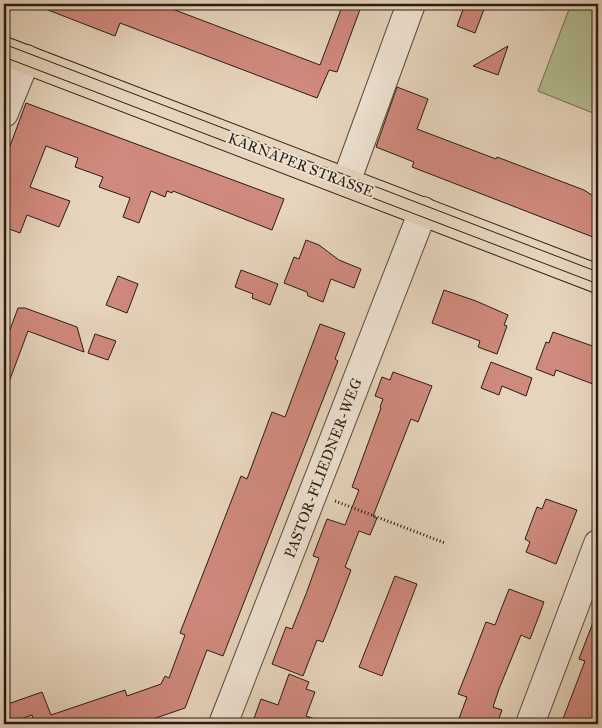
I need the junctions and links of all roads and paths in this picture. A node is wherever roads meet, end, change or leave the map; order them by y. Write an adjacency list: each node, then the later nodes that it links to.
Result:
1 (411, 4): 4 (street)
2 (15, 55): 3 (street); 4 (main road, KARNAPER STRASSE)
3 (4, 113)
4 (346, 182): 5 (main road, KARNAPER STRASSE)
5 (423, 211): 6 (main road, KARNAPER STRASSE); 7 (street, PASTOR-FLIEDNER-WEG)
6 (598, 279)
7 (313, 492): 8 (path); 10 (street, PASTOR-FLIEDNER-WEG)
8 (444, 543)
9 (598, 544): 11 (street)
10 (223, 724)
11 (530, 724)

